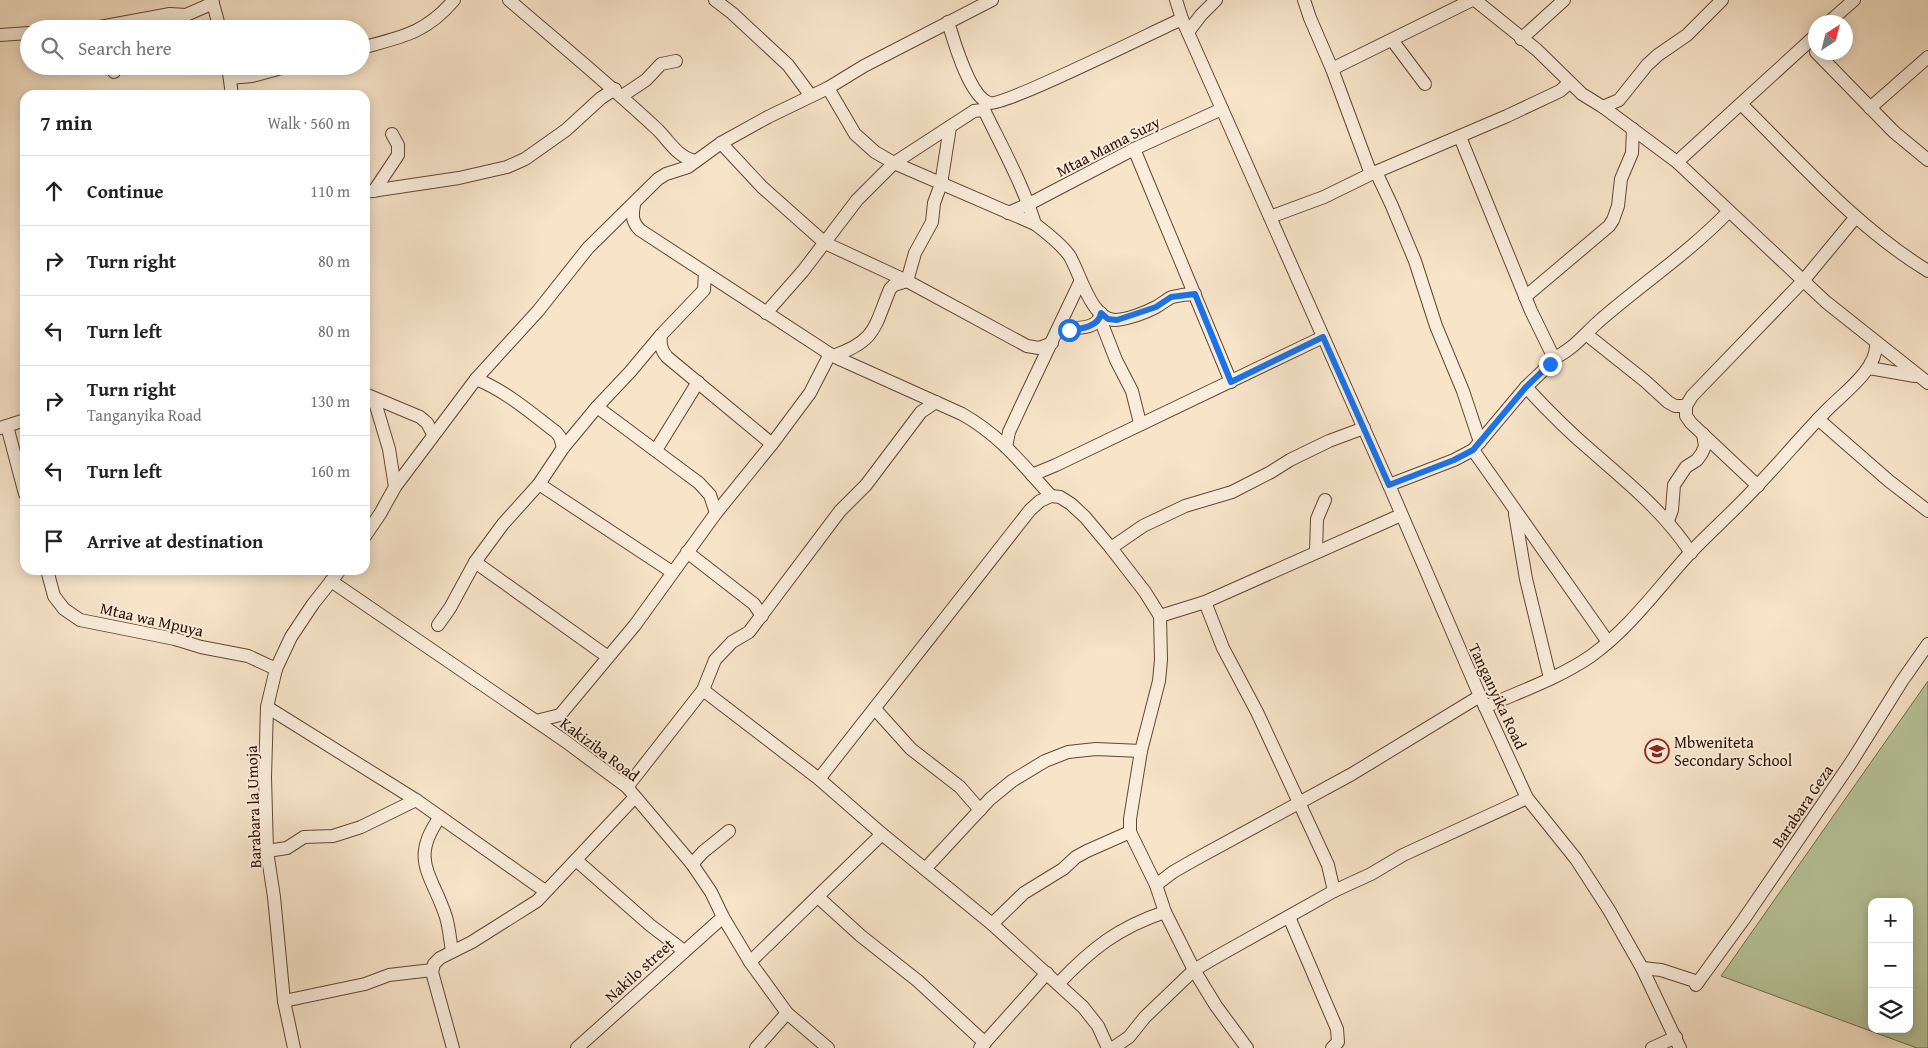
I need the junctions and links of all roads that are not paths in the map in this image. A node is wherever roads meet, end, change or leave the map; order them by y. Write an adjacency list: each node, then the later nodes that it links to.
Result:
1 (454, 0): 25 (street)
2 (715, 0): 37 (street)
3 (1176, 0): 15 (street, Tanganyika Road)
4 (1216, 0): 20 (street)
5 (1304, 0): 30 (street)
6 (1473, 0): 23 (street); 24 (street)
7 (1564, 0): 23 (street)
8 (1722, 0): 39 (street)
9 (1854, 0): 14 (street)
10 (985, 1): 19 (street)
11 (212, 2): 13 (street); 18 (street)
12 (517, 3): 36 (street)
13 (170, 14): 16 (street); 17 (street)
14 (1837, 15)
15 (1182, 19): 19 (street); 20 (street, Tanganyika Road)
16 (138, 20)
17 (168, 20)
18 (217, 20)
19 (948, 22): 34 (street)
20 (1188, 32): 40 (street, Tanganyika Road)
21 (20, 34): 22 (street)
22 (0, 35)
23 (1521, 39): 32 (street)
24 (1392, 40): 30 (street); 33 (street)
25 (370, 46)
26 (1808, 50): 38 (street)
27 (1928, 57): 41 (street)
28 (1826, 60): 41 (street)
29 (676, 61): 36 (street)
30 (1332, 69): 54 (street)
31 (229, 75): 35 (street)
32 (1569, 83): 39 (street); 45 (street)
33 (1425, 84)
34 (828, 88): 37 (street); 52 (street)
35 (231, 90)
36 (619, 93): 48 (street); 57 (street)
37 (811, 96): 46 (street)
38 (1741, 104): 51 (street); 63 (street)
39 (1603, 107): 43 (street)
40 (1222, 108): 47 (street, Mtaa Mama Suzy); 62 (street, Tanganyika Road)
41 (1870, 108): 49 (street)
42 (950, 127): 52 (street); 55 (street); 58 (street)
43 (1633, 129): 51 (street); 74 (street)
44 (392, 134): 56 (street)
45 (1460, 136): 54 (street); 74 (street)
46 (721, 143): 50 (street); 65 (street)
47 (1134, 149): 58 (street, Mtaa Mama Suzy); 73 (street)
48 (680, 154): 50 (street); 53 (street)
49 (1928, 160)
50 (696, 161): 53 (street)
51 (1677, 162): 60 (street)
52 (894, 163): 55 (street); 65 (street)
53 (677, 170): 59 (street)
54 (1373, 173): 62 (street); 107 (street)
55 (941, 184): 61 (street); 68 (street)
56 (370, 191)
57 (370, 192)
58 (1029, 204): 61 (street, Mtaa Mama Suzy); 64 (street)
59 (634, 205): 67 (street); 88 (street)
60 (1729, 211): 69 (street); 78 (street)
61 (1008, 213): 64 (street)
62 (1270, 217): 80 (street, Tanganyika Road)
63 (1855, 218): 66 (street); 69 (street)
64 (1036, 224): 71 (street)
65 (825, 243): 68 (street); 75 (street)
66 (1926, 266)
67 (706, 273): 70 (street); 72 (street)
68 (907, 281): 83 (street); 84 (street)
69 (1803, 281): 82 (street); 96 (street)
70 (720, 282): 72 (street); 75 (street)
71 (1080, 282): 76 (street); 77 (street)
72 (704, 290): 79 (street)
73 (1195, 294): 76 (street); 91 (street)
74 (1525, 297): 85 (street)
75 (766, 313): 84 (street)
76 (1100, 316): 77 (street); 101 (street)
77 (1059, 329): 81 (street)
78 (1586, 334): 85 (street); 96 (street)
79 (661, 335): 90 (street); 97 (street)
80 (1323, 337): 91 (street); 103 (street, Tanganyika Road)
81 (1052, 343): 83 (street); 87 (street)
82 (1876, 343): 86 (street); 89 (street)
83 (1027, 346): 87 (street)
84 (831, 355): 93 (street); 106 (street)
85 (1552, 360): 92 (street)
86 (1869, 368): 89 (street); 98 (street)
87 (1038, 370): 108 (street)
88 (476, 379): 104 (street); 109 (street)
89 (1924, 380)
90 (698, 382): 106 (street); 110 (street)
91 (1231, 382): 101 (street)
92 (1526, 387): 107 (street); 123 (street)
93 (910, 391): 95 (street); 100 (street)
94 (370, 396): 104 (street); 116 (street)
95 (936, 402): 100 (street); 108 (street)
96 (1686, 406): 105 (street)
97 (597, 407): 109 (street); 110 (street)
98 (1818, 419): 115 (street); 120 (street)
99 (20, 422): 102 (street)
100 (913, 422): 135 (street)
101 (1140, 424): 111 (street)
102 (4, 427): 112 (street)
103 (1364, 428): 114 (street, Tanganyika Road); 125 (street)
104 (433, 434): 116 (street)
105 (1704, 434): 115 (street); 123 (street)
106 (772, 444): 121 (street)
107 (1476, 446): 114 (street); 119 (street)
108 (1006, 447): 111 (street)
109 (563, 448): 113 (street)
110 (656, 450): 121 (street)
111 (1032, 475): 117 (street)
112 (20, 478)
113 (538, 484): 129 (street); 130 (street)
114 (1389, 485): 122 (street, Tanganyika Road)
115 (1758, 486): 128 (street)
116 (395, 487): 124 (street)
117 (1051, 496): 125 (street); 146 (street)
118 (1325, 500): 127 (street)
119 (1514, 509): 138 (street); 142 (street)
120 (1928, 511)
121 (716, 513): 126 (street)
122 (1401, 515): 127 (street); 144 (street, Tanganyika Road)
123 (1668, 521): 128 (street)
124 (370, 529)
125 (1111, 548): 136 (street)
126 (687, 552): 130 (street); 135 (street)
127 (1316, 552): 134 (street)
128 (1691, 553): 138 (street)
129 (475, 562): 137 (street); 140 (street)
130 (672, 572): 140 (street)
131 (48, 575): 141 (street, Mtaa wa Mpuya)
132 (336, 575): 133 (street, Barabara la Umoja)
133 (331, 580): 141 (street, Barabara la Umoja); 148 (street, Kakiziba Road)
134 (1205, 602): 136 (street); 155 (street)
135 (762, 616): 143 (street)
136 (1160, 616): 150 (street)
137 (438, 625)
138 (1608, 642): 142 (street)
139 (1928, 644): 176 (street, Barabara Geza)
140 (608, 656): 147 (street)
141 (276, 669): 145 (street, Barabara la Umoja)
142 (1550, 678): 144 (street)
143 (703, 690): 151 (street); 152 (street)
144 (1483, 701): 153 (street, Tanganyika Road); 155 (street)
145 (267, 707): 154 (street); 161 (street, Barabara la Umoja)
146 (875, 709): 151 (street); 156 (street)
147 (560, 715): 148 (street); 149 (street)
148 (536, 721): 149 (street, Kakiziba Road)
149 (565, 741): 152 (street, Kakiziba Road)
150 (1141, 751): 156 (street); 159 (street)
151 (819, 779): 160 (street)
152 (631, 792): 162 (street); 163 (street, Kakiziba Road)
153 (1527, 798): 167 (street); 176 (street, Tanganyika Road)
154 (416, 800): 157 (street); 161 (street)
155 (1299, 801): 165 (street); 167 (street)
156 (980, 810): 164 (street)
157 (440, 817): 166 (street); 173 (street)
158 (729, 831): 163 (street)
159 (1130, 832): 165 (street); 172 (street)
160 (882, 834): 164 (street); 168 (street)
161 (267, 851): 181 (street, Barabara la Umoja)
162 (576, 860): 166 (street); 174 (street)
163 (692, 864): 170 (street, Kakiziba Road)
164 (925, 869): 172 (street)
165 (1156, 885): 169 (street)
166 (545, 891): 173 (street)
167 (1334, 891): 171 (street)
168 (818, 897): 175 (street); 184 (street)
169 (1165, 912): 178 (street); 180 (street)
170 (723, 917): 174 (street, Nakilo street); 175 (street, Kakiziba Road)
171 (1288, 917): 178 (street); 185 (street)
172 (992, 924): 179 (street)
173 (452, 951): 177 (street)
174 (684, 951): 188 (street, Nakilo street)
175 (750, 962): 182 (street, Kakiziba Road)
176 (1642, 968): 183 (street, Tanganyika Road)
177 (432, 970): 181 (street); 187 (street)
178 (1194, 970): 192 (street); 193 (street)
179 (1047, 973): 180 (street); 184 (street)
180 (1058, 984): 191 (street)
181 (284, 1002): 186 (street, Barabara la Umoja)
182 (787, 1012): 189 (street); 190 (street, Kakiziba Road)
183 (1678, 1043): 194 (street)
184 (982, 1045)
185 (1337, 1046)
186 (294, 1048)
187 (453, 1048)
188 (578, 1048)
189 (756, 1048)
190 (828, 1048)
191 (1108, 1048)
192 (1113, 1048)
193 (1246, 1048)
194 (1652, 1048)

